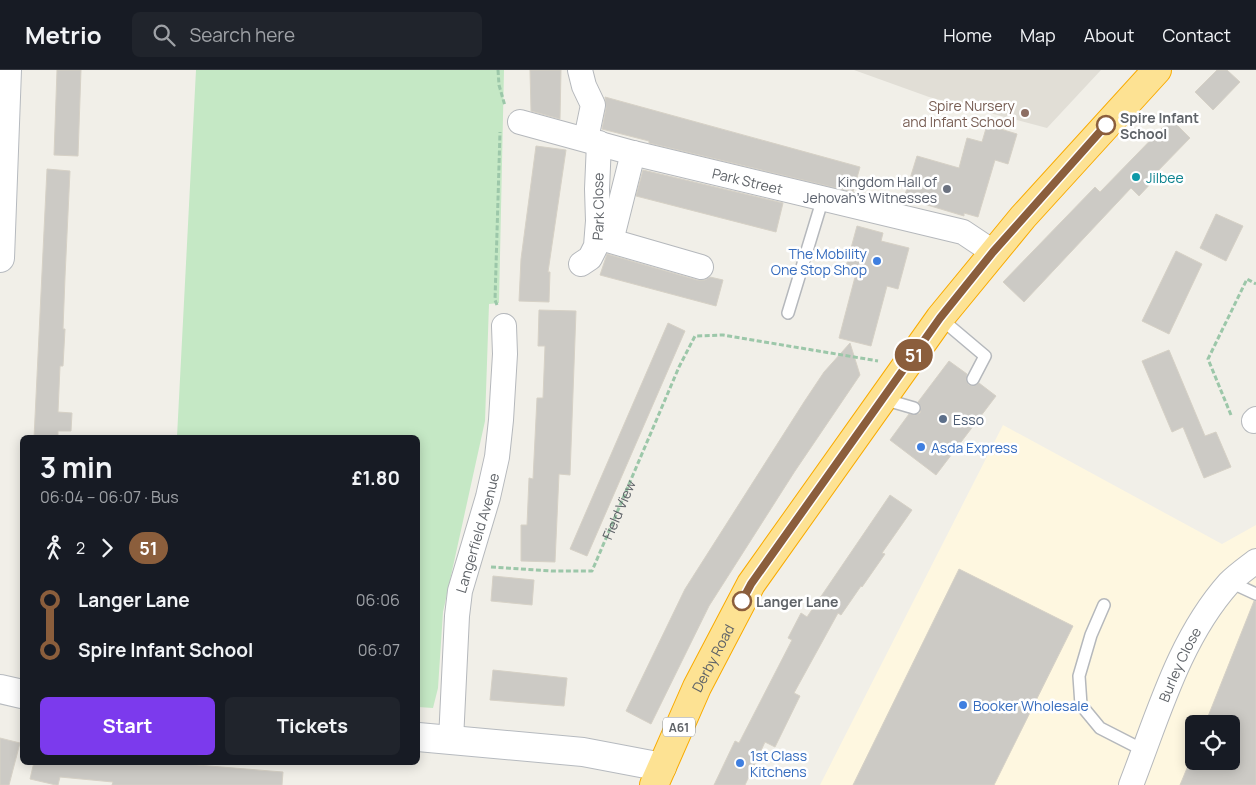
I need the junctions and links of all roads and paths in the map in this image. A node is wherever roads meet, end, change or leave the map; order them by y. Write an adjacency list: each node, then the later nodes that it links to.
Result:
1 (7, 70): 5 (street)
2 (498, 70): 6 (path)
3 (580, 70): 7 (street)
4 (1158, 70): 10 (highway, Derby Road / A61)
5 (3, 104): 11 (street)
6 (508, 120): 7 (street, Park Street); 17 (path)
7 (592, 141): 8 (street, Park Street); 12 (street, Park Close)
8 (633, 153): 9 (street, Park Street); 13 (street)
9 (823, 198): 10 (street, Park Street); 15 (lane)
10 (993, 252): 16 (highway, Derby Road / A61)
11 (0, 258)
12 (581, 264)
13 (701, 267)
14 (1256, 284): 22 (path)
15 (788, 313)
16 (940, 318): 18 (highway, Derby Road / A61); 19 (lane)
17 (504, 326): 24 (street, Langerfield Avenue)
18 (906, 366): 20 (highway, Derby Road / A61); 24 (path, Field View)
19 (973, 379)
20 (883, 399): 21 (lane); 33 (highway, Derby Road / A61)
21 (914, 408)
22 (1255, 420)
23 (1256, 561): 25 (street, Burley Close)
24 (468, 565): 31 (street, Langerfield Avenue)
25 (1230, 582): 26 (lane); 32 (street, Burley Close)
26 (1256, 594)
27 (1104, 605): 32 (lane)
28 (0, 689): 29 (street)
29 (20, 694)
30 (420, 737): 31 (street)
31 (451, 740): 33 (street)
32 (1145, 751): 34 (street, Burley Close)
33 (658, 776)
34 (1132, 785)

